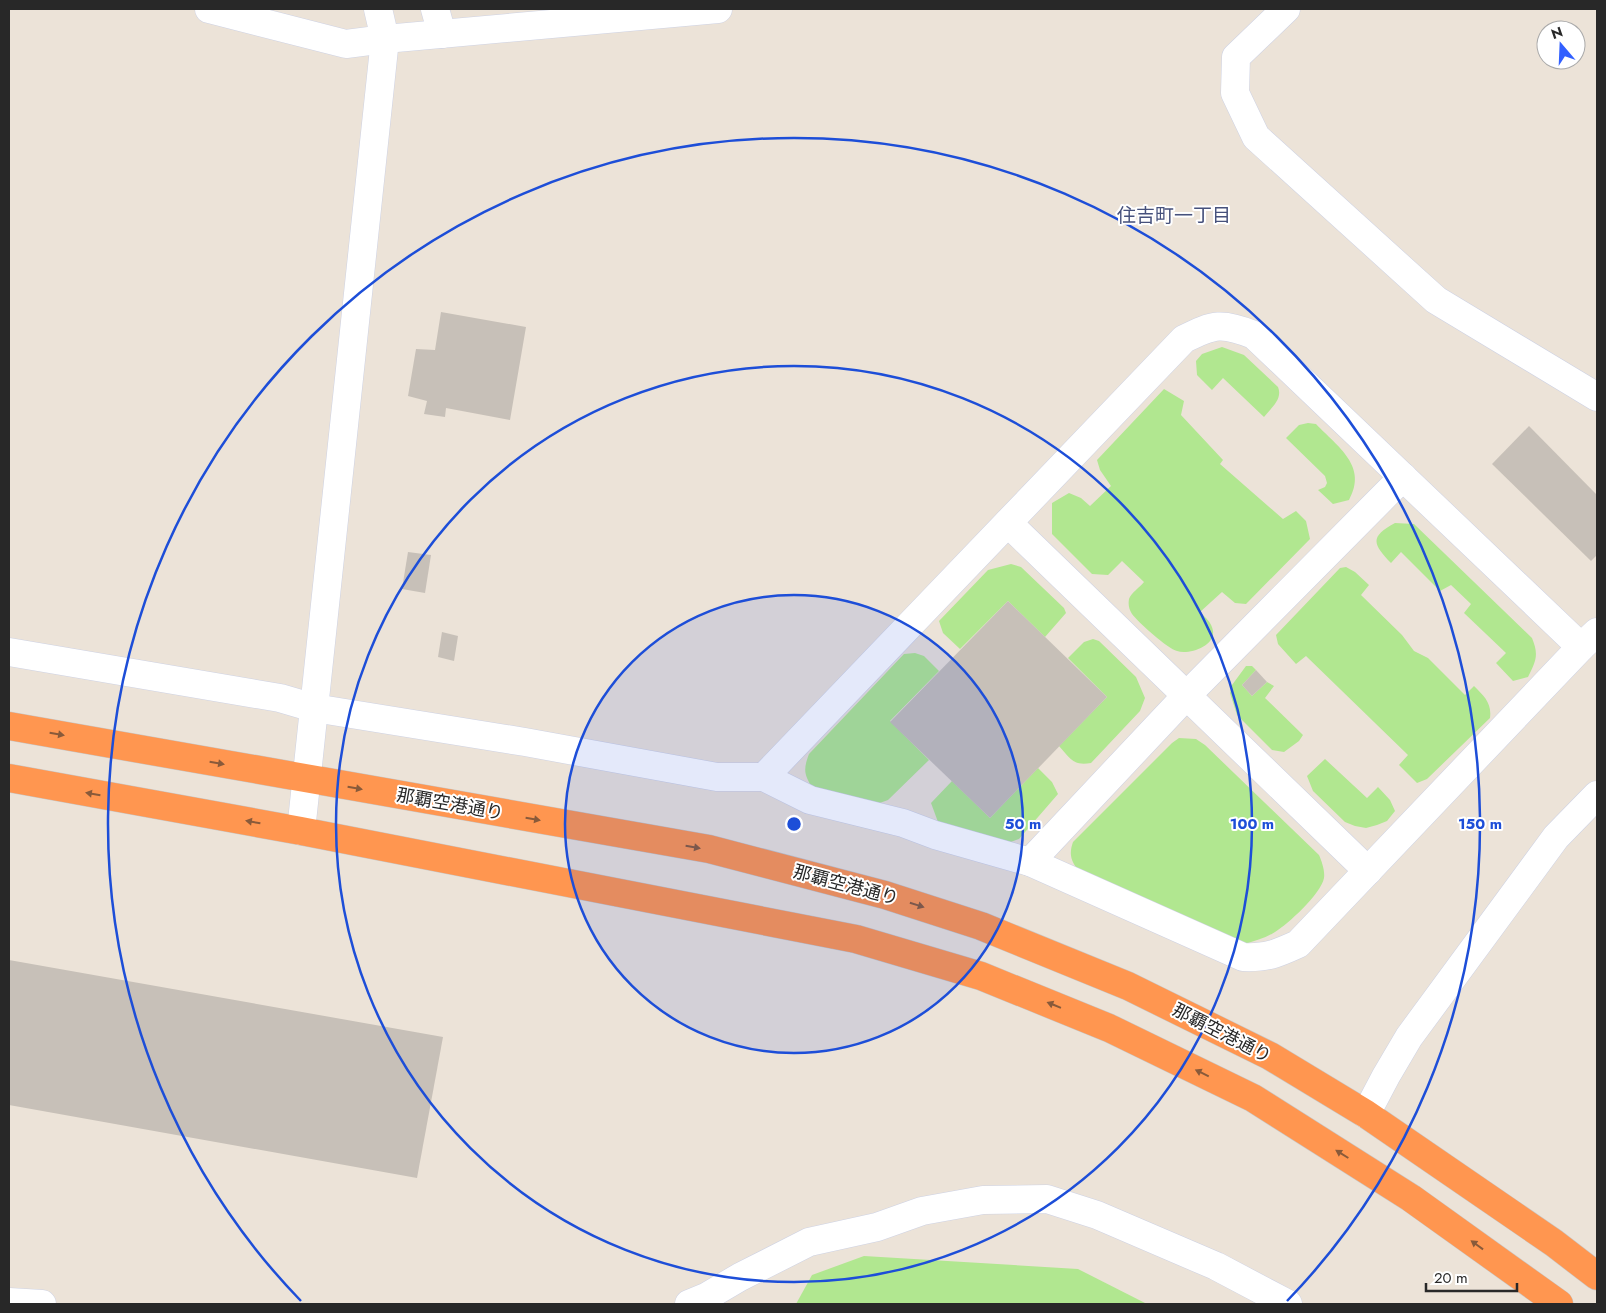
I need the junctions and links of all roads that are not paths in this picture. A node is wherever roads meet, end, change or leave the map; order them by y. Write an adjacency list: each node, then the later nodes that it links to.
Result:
1 (209, 9): 7 (lane)
2 (378, 9): 7 (lane)
3 (718, 9): 5 (lane)
4 (1286, 9): 8 (lane)
5 (504, 19): 6 (lane)
6 (438, 21): 7 (lane)
7 (385, 39): 14 (lane)
8 (1597, 397)
9 (1403, 477): 10 (lane); 11 (lane); 13 (lane)
10 (1008, 523): 13 (lane); 16 (lane)
11 (1589, 640): 22 (lane)
12 (9, 652): 14 (lane)
13 (1187, 695): 21 (lane); 22 (lane)
14 (314, 708): 16 (lane); 18 (lane)
15 (9, 726): 18 (highway, 那覇空港通り, one-way to 18)
16 (764, 777): 21 (lane)
17 (9, 778): 20 (highway, one-way to 17)
18 (307, 779): 20 (lane); 23 (highway, 那覇空港通り, one-way to 23)
19 (1597, 794): 23 (lane)
20 (301, 831): 29 (highway, one-way to 20)
21 (1030, 862): 22 (lane)
22 (1368, 871)
23 (1366, 1114): 24 (highway, 那覇空港通り)
24 (1597, 1276)
25 (9, 1302): 26 (lane)
26 (42, 1304)
27 (689, 1304): 28 (lane)
28 (1288, 1304)
29 (1559, 1304)

